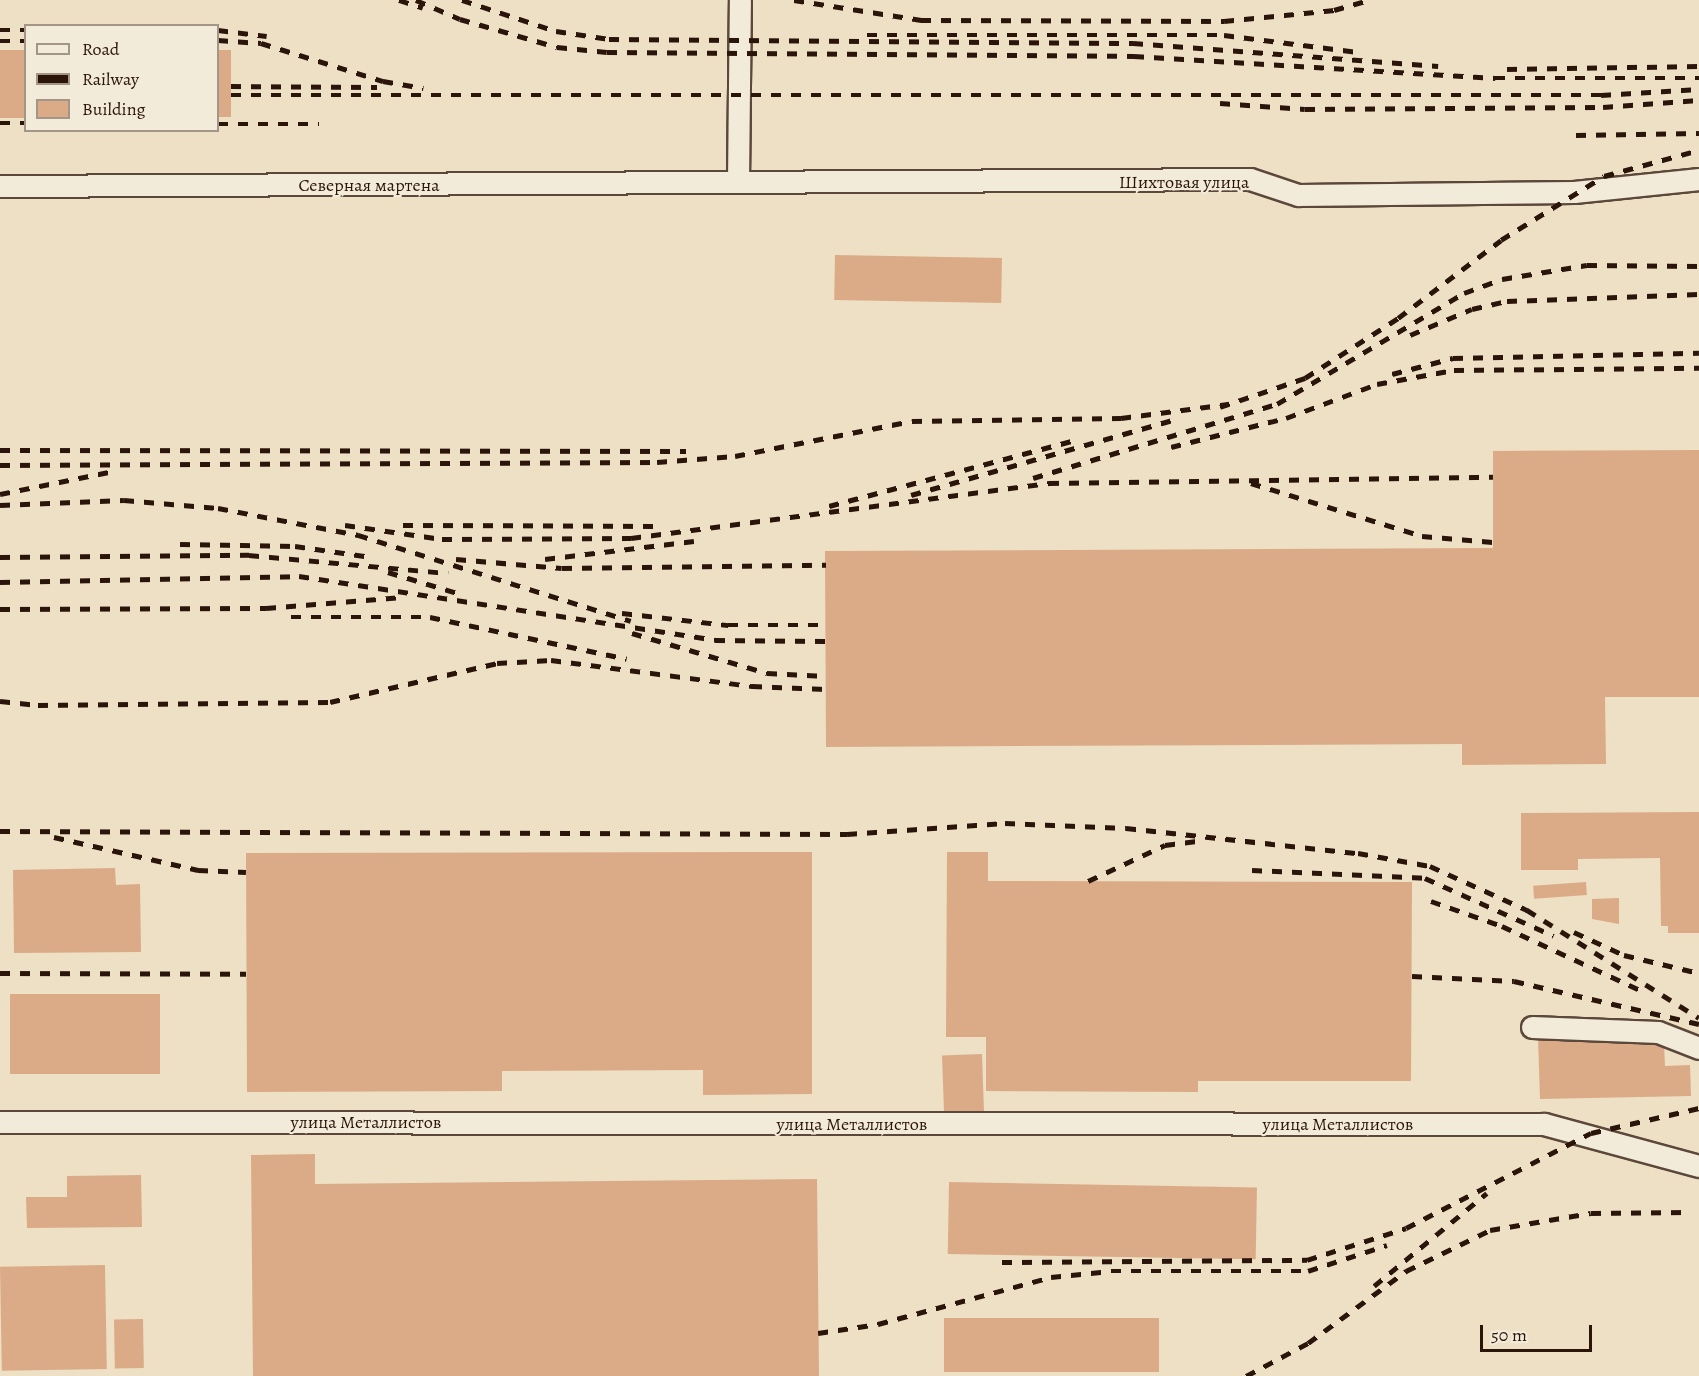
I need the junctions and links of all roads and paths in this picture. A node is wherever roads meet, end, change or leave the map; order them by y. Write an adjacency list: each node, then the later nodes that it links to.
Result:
1 (740, 0): 3 (street)
2 (1699, 179): 3 (street, Шихтовая улица)
3 (738, 182): 4 (street, Северная мартена)
4 (0, 186)
5 (1532, 1027): 6 (street)
6 (1699, 1048)
7 (0, 1122): 8 (street, улица Металлистов)
8 (1699, 1166)

